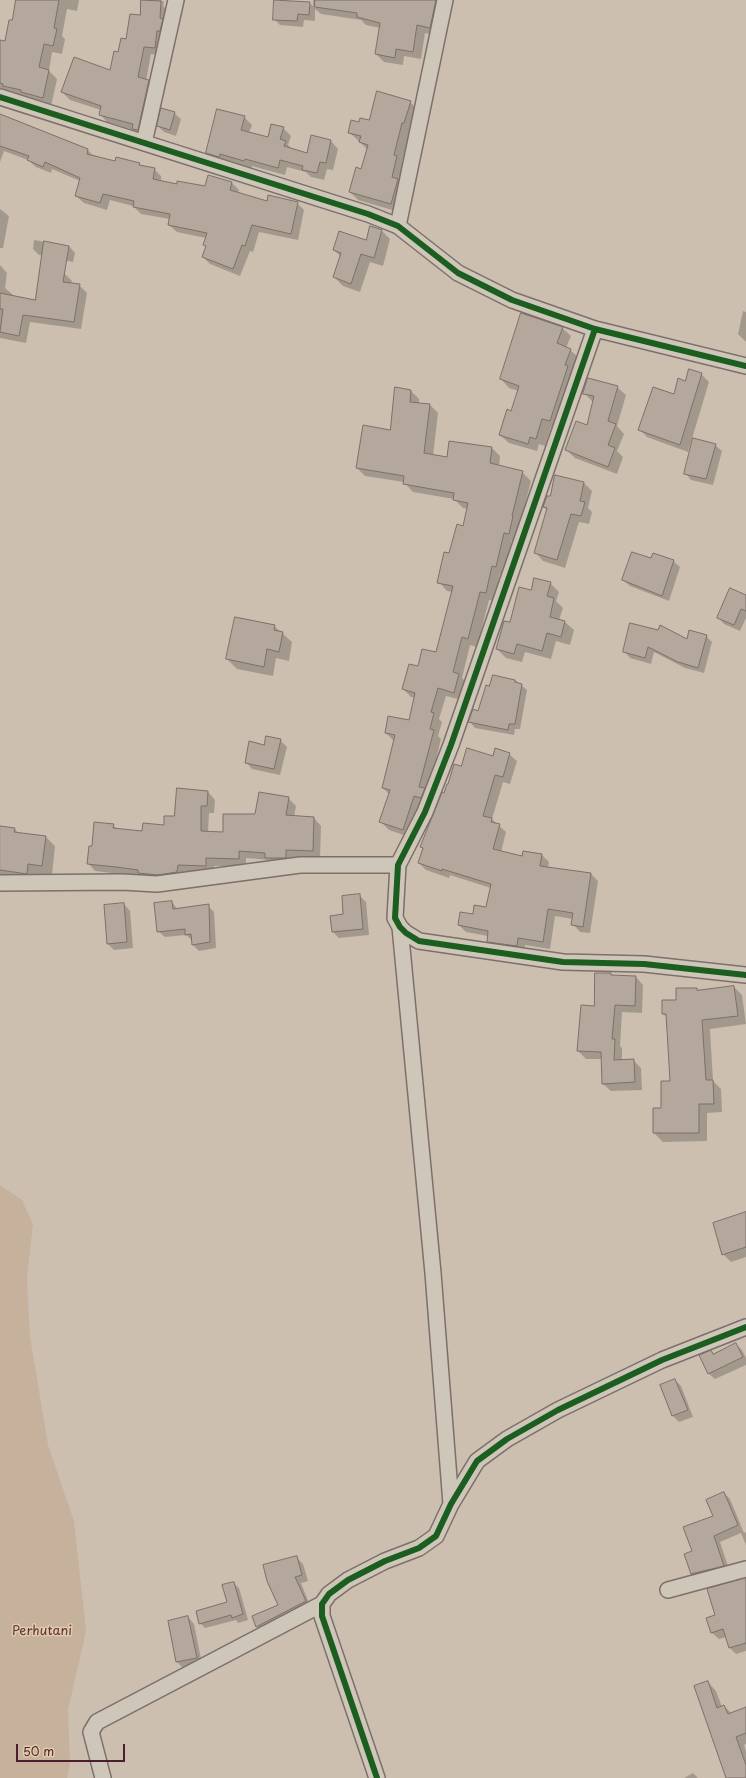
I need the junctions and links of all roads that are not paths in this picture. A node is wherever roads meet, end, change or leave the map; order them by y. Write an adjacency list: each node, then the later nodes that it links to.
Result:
1 (176, 0): 4 (street)
2 (446, 0): 5 (street)
3 (0, 97): 4 (street)
4 (144, 143): 5 (street)
5 (398, 226): 6 (street)
6 (595, 328): 7 (street); 8 (street)
7 (746, 366)
8 (398, 865): 9 (street); 10 (street)
9 (0, 884)
10 (400, 927): 11 (street); 13 (street)
11 (746, 975)
12 (746, 1327): 13 (street)
13 (451, 1504): 16 (street)
14 (746, 1569): 15 (street)
15 (668, 1590)
16 (322, 1604): 17 (street); 18 (street)
17 (103, 1778)
18 (378, 1778)

